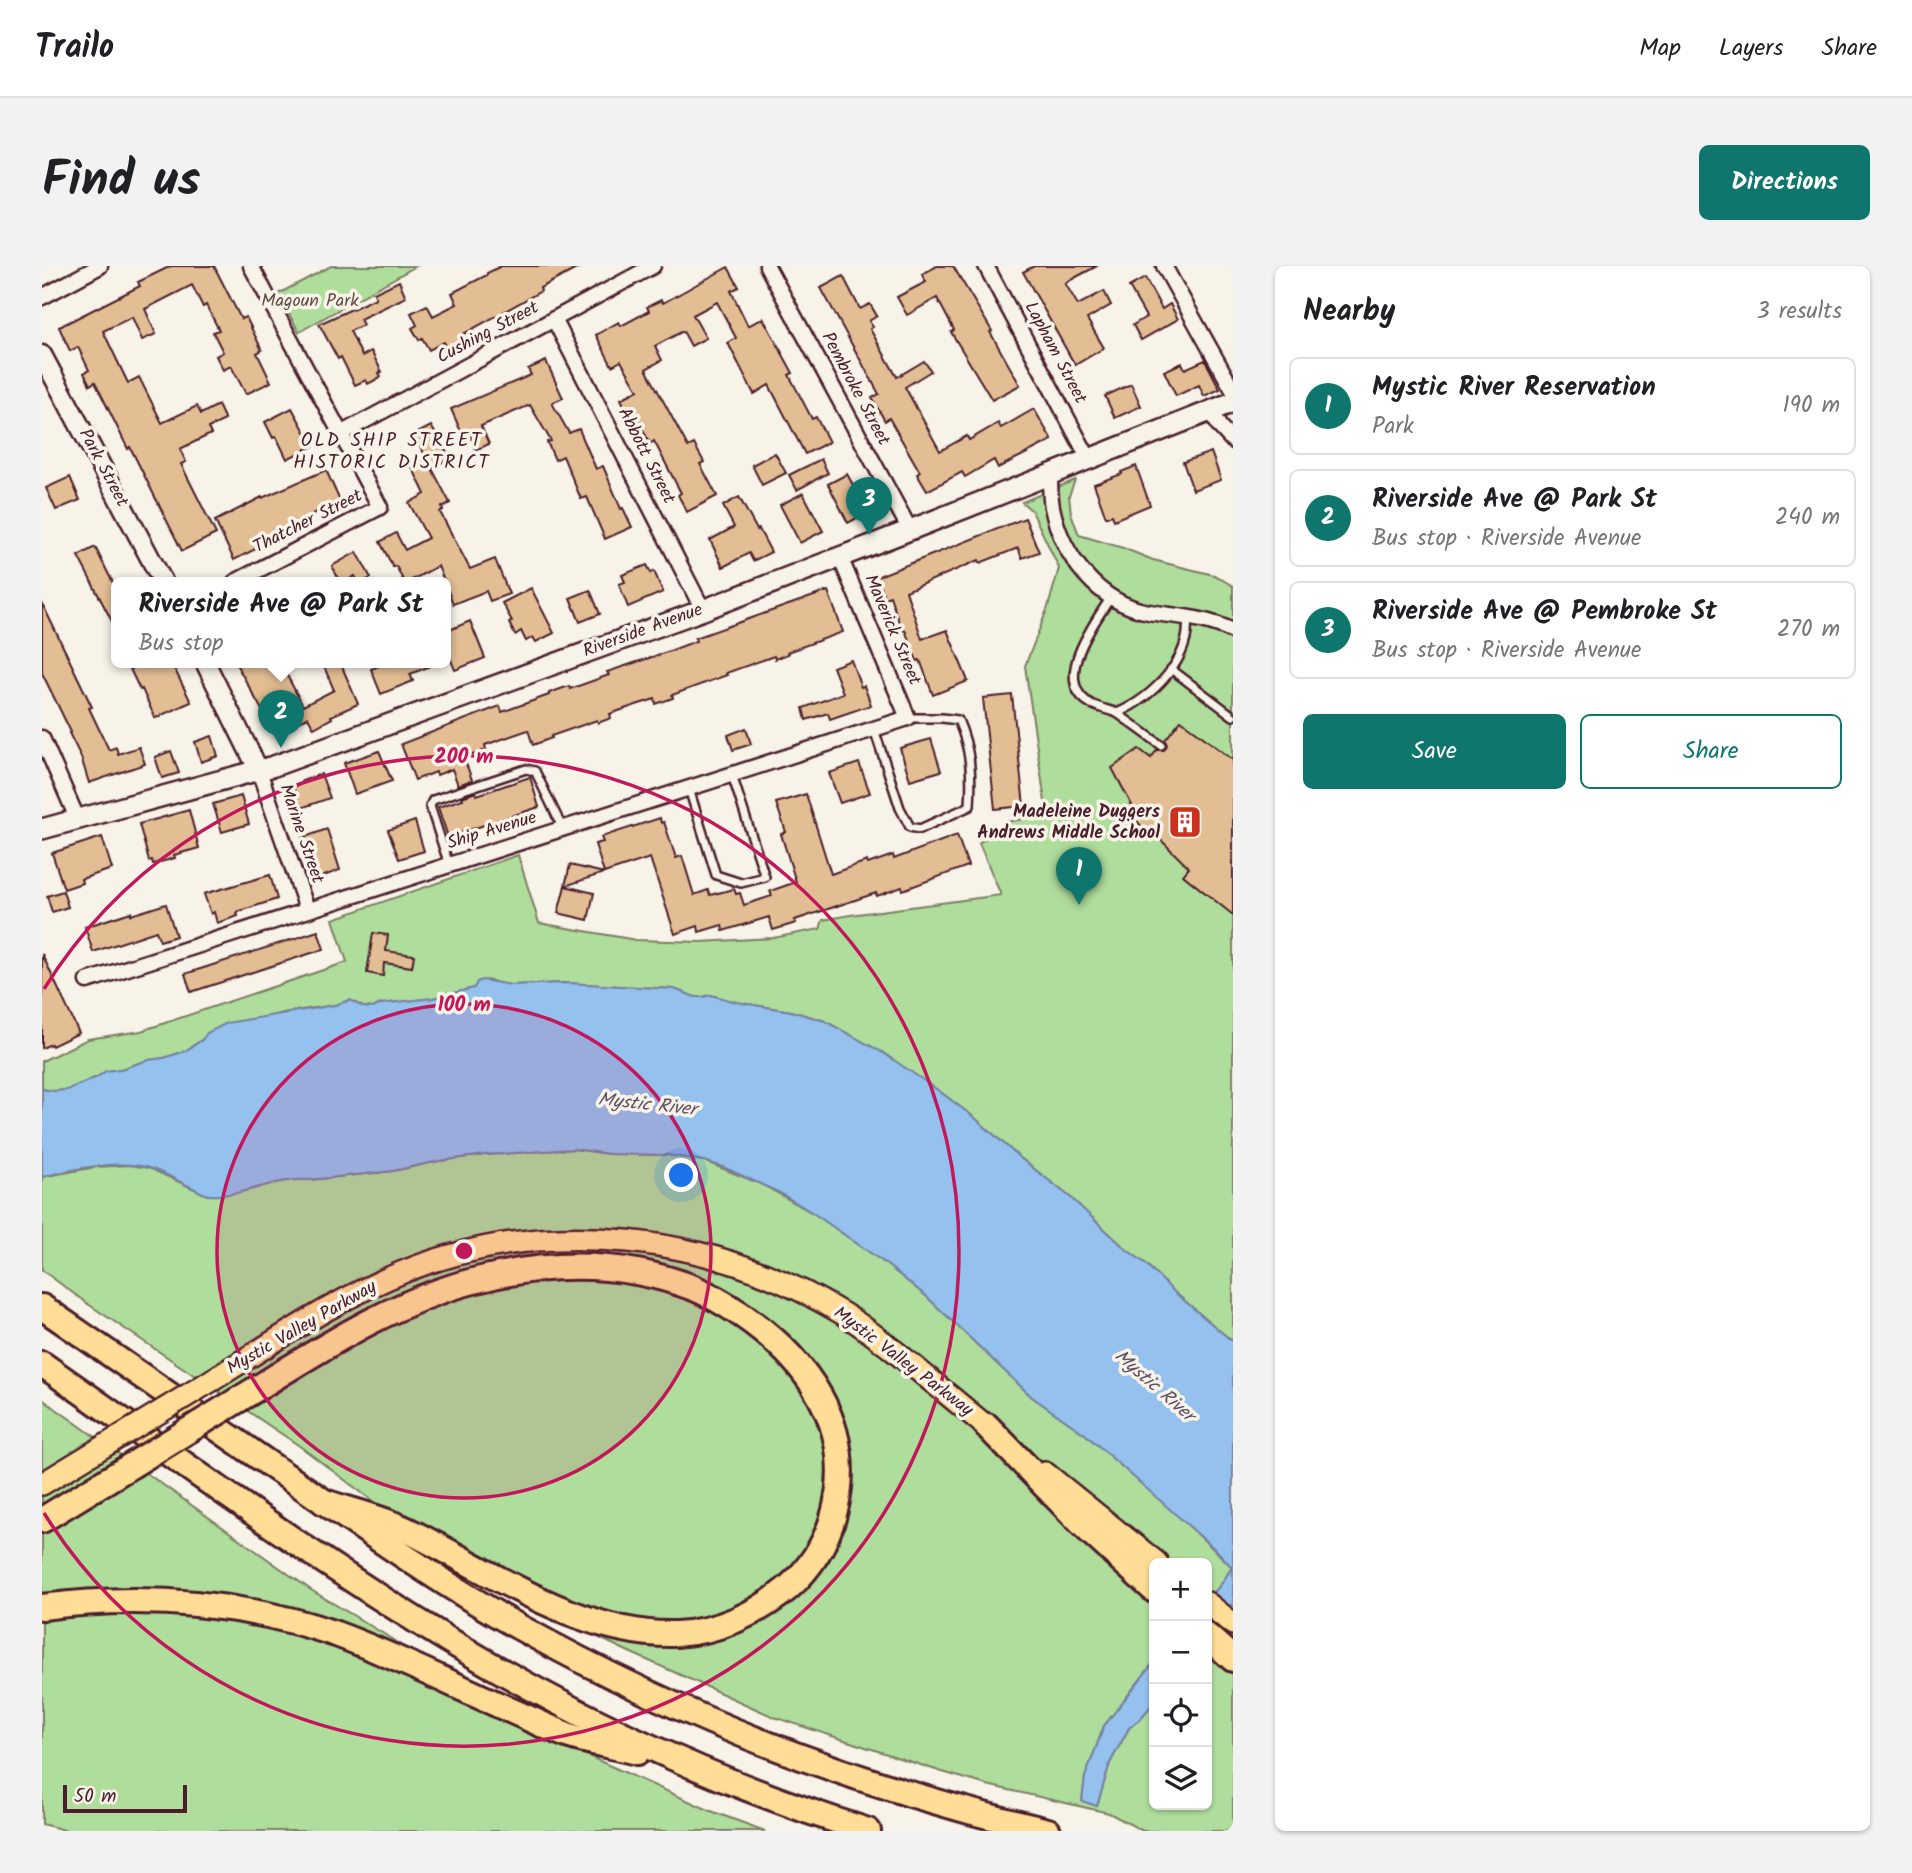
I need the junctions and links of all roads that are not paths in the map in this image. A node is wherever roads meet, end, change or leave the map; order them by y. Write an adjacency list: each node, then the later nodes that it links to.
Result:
1 (100, 266): 7 (street)
2 (251, 266): 13 (street, Thatcher Street)
3 (653, 266): 8 (street, Cushing Street)
4 (767, 266): 17 (street, Pembroke Street)
5 (986, 266): 15 (street, Lapham Street)
6 (1164, 266): 10 (street)
7 (42, 297)
8 (554, 319): 13 (street, Cushing Street); 22 (street, Abbott Street)
9 (42, 355): 19 (street, Park Street)
10 (1233, 390)
11 (1233, 401): 12 (main road, Riverside Avenue)
12 (1210, 411): 14 (street); 15 (main road, Riverside Avenue)
13 (342, 433): 20 (street, Thatcher Street)
14 (1233, 441)
15 (1089, 459): 16 (main road, Riverside Avenue)
16 (1050, 474): 17 (main road, Riverside Avenue); 21 (street)
17 (910, 530): 18 (main road, Riverside Avenue)
18 (841, 557): 22 (main road, Riverside Avenue); 29 (street, Maverick Street)
19 (160, 577)
20 (245, 577)
21 (1111, 597): 23 (street); 27 (lane)
22 (703, 610): 33 (main road, Riverside Avenue)
23 (1187, 616): 24 (street); 26 (lane)
24 (1233, 631)
25 (208, 668): 33 (street)
26 (1171, 669): 27 (lane); 28 (lane)
27 (1118, 713): 32 (lane)
28 (1233, 716)
29 (908, 718): 30 (street, Ship Avenue); 30 (lane)
30 (874, 729): 34 (street, Ship Avenue)
31 (42, 738): 36 (street)
32 (1161, 745)
33 (259, 771): 36 (main road, Riverside Avenue); 40 (street, Marine Street)
34 (732, 775): 35 (street, Ship Avenue); 35 (lane)
35 (689, 789): 38 (street, Ship Avenue)
36 (77, 818): 37 (main road, Riverside Avenue)
37 (42, 829)
38 (563, 829): 39 (street, Ship Avenue); 39 (lane)
39 (449, 865): 40 (street, Ship Avenue)
40 (307, 909): 41 (street, Ship Avenue)
41 (87, 981)
42 (42, 1307): 46 (highway)
43 (42, 1364): 55 (highway)
44 (987, 1426): 45 (main road, Mystic Valley Parkway, bridge); 48 (main road, Mystic Valley Parkway); 49 (highway)
45 (42, 1484)
46 (324, 1502): 47 (highway, bridge); 57 (highway)
47 (42, 1520)
48 (1151, 1558)
49 (1149, 1585)
50 (42, 1607): 55 (highway)
51 (1212, 1607): 52 (main road)
52 (1233, 1624)
53 (1212, 1641): 54 (highway)
54 (1233, 1660)
55 (691, 1765): 56 (highway)
56 (868, 1831)
57 (1048, 1831)

